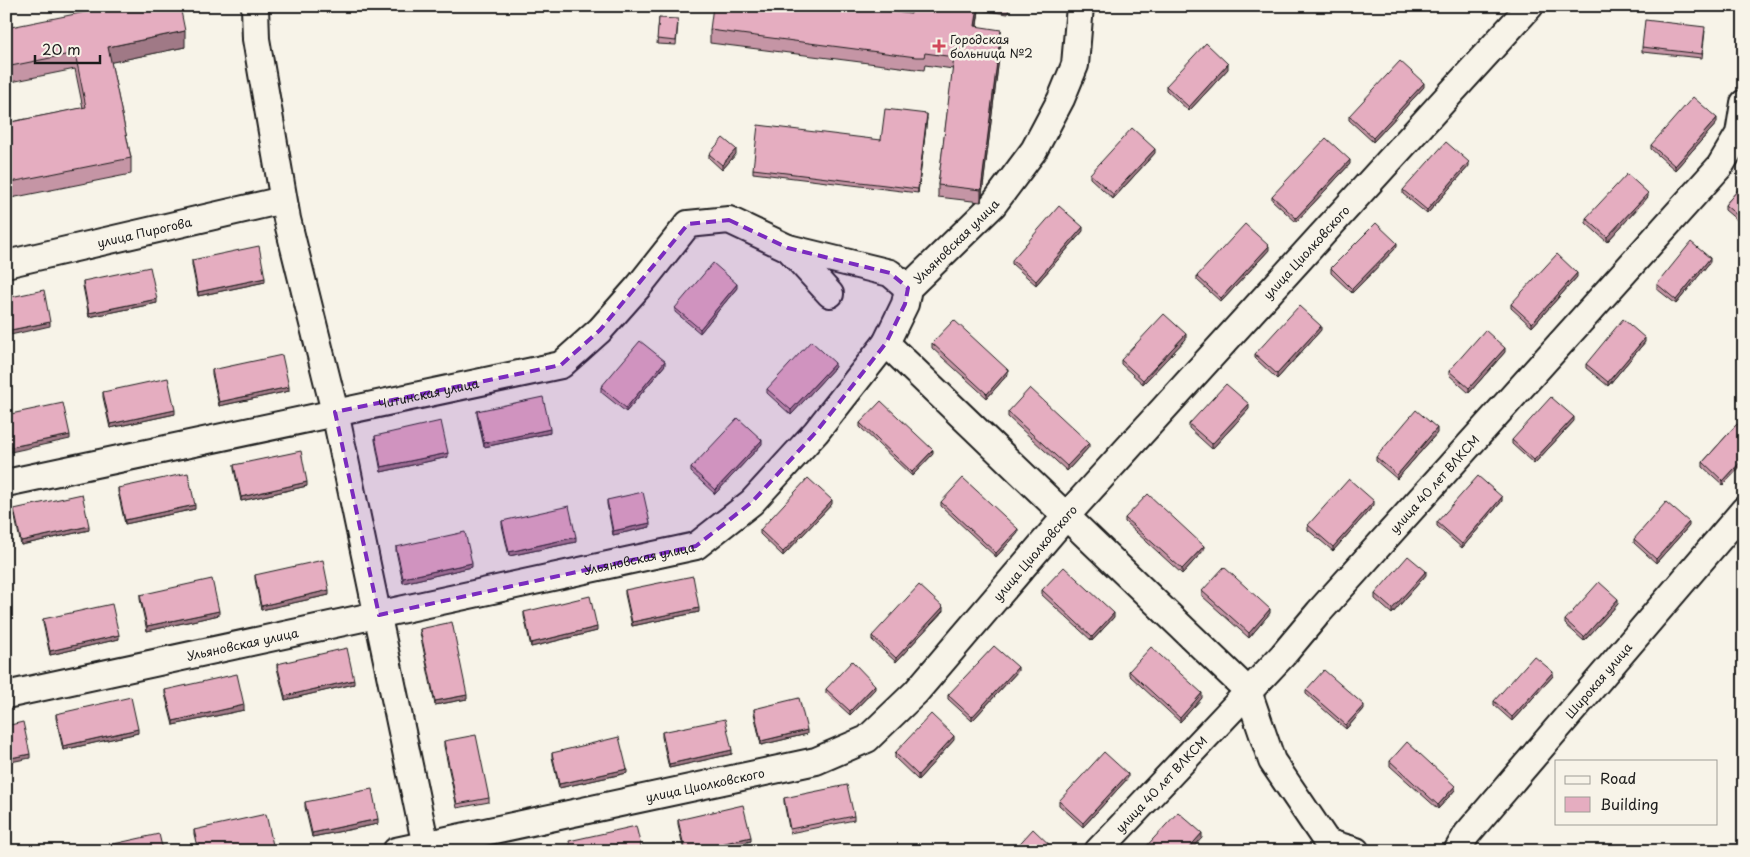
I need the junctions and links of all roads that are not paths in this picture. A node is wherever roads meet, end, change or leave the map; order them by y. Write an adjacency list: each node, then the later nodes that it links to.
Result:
1 (255, 6): 5 (street)
2 (1080, 6): 8 (street, Ульяновская улица)
3 (1530, 6): 14 (street, улица Циолковского)
4 (1744, 103): 16 (street, улица 40 лет ВЛКСМ)
5 (283, 200): 7 (street, улица Пирогова); 11 (street)
6 (788, 248): 8 (street); 9 (street); 11 (street, Читинская улица)
7 (6, 264)
8 (908, 288): 10 (street, Ульяновская улица)
9 (830, 294)
10 (886, 343): 14 (street); 15 (street, Ульяновская улица)
11 (335, 412): 12 (street, Читинская улица); 15 (street)
12 (6, 483)
13 (1744, 510): 23 (street, Широкая улица)
14 (1067, 515): 16 (street); 19 (street, улица Циолковского)
15 (379, 615): 17 (street, Ульяновская улица); 19 (street)
16 (1248, 690): 18 (street); 21 (street, улица 40 лет ВЛКСМ)
17 (6, 695)
18 (1331, 847): 22 (street)
19 (426, 848): 20 (street, улица Циолковского)
20 (396, 851)
21 (1098, 851)
22 (1356, 851)
23 (1457, 851)

